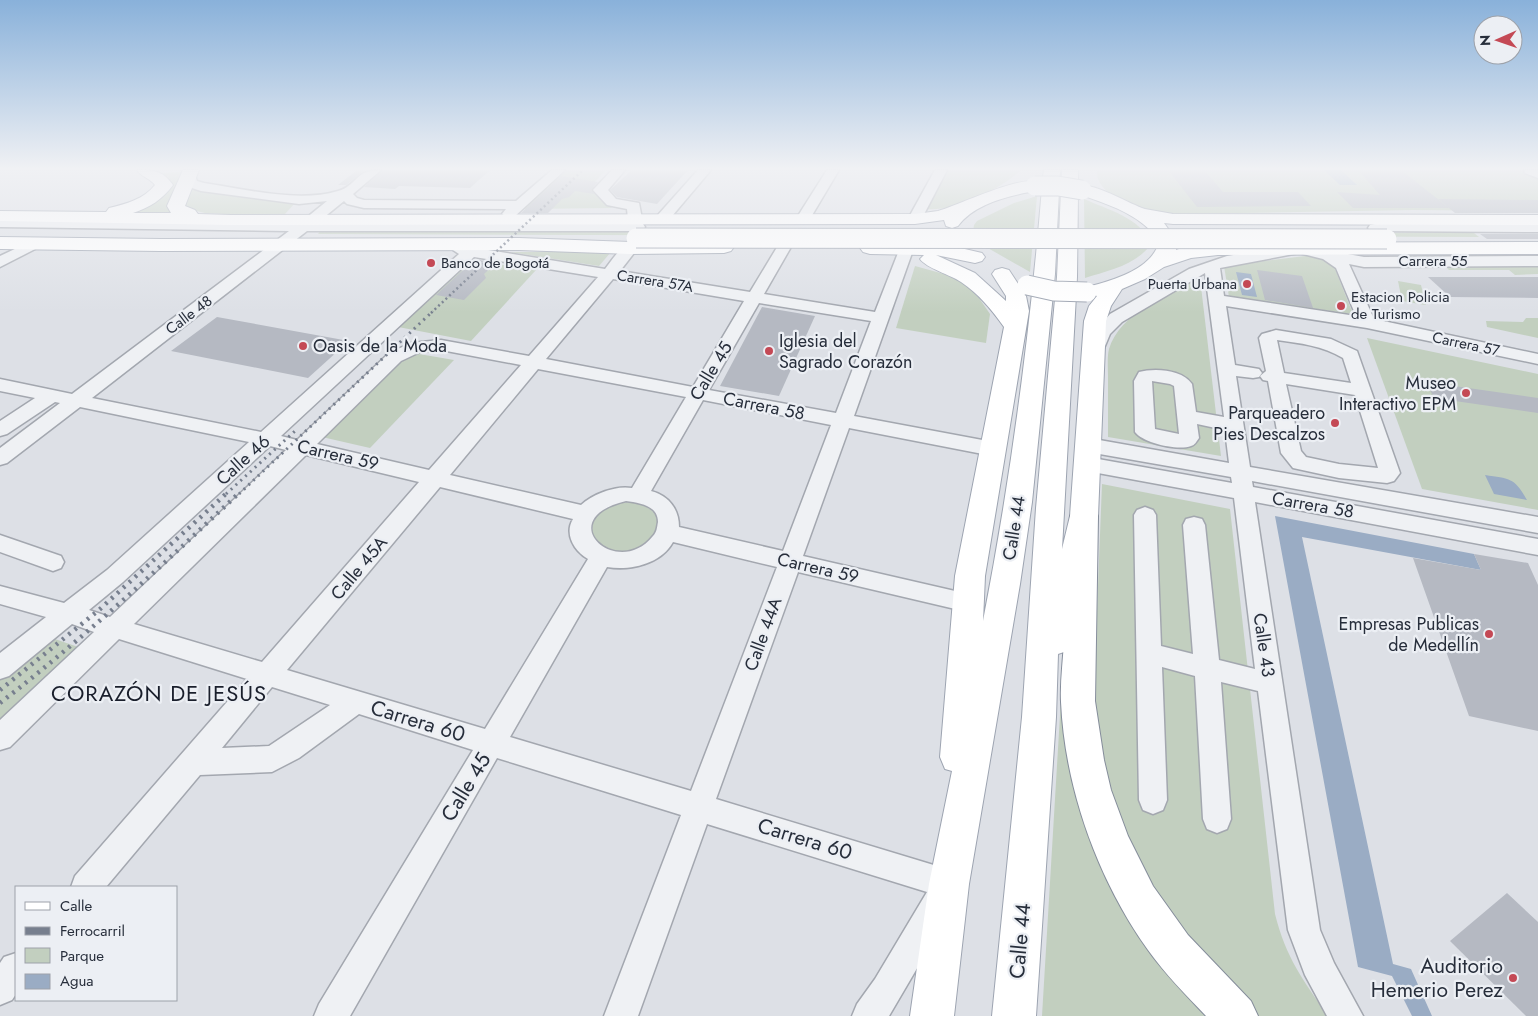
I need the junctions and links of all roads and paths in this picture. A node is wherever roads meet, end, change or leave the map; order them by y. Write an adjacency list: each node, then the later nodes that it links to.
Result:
1 (212, 217): 17 (main road)
2 (316, 217): 20 (street, Calle 48)
3 (634, 217): 22 (street)
4 (928, 217): 16 (main road)
5 (954, 217): 36 (main road)
6 (1039, 217): 105 (main road, Calle 44)
7 (1075, 217): 98 (main road, Calle 44)
8 (1145, 217): 40 (main road)
9 (1169, 217): 18 (main road)
10 (86, 218): 11 (main road); 17 (main road)
11 (0, 219): 20 (street); 24 (street)
12 (474, 219): 13 (main road); 20 (main road); 22 (main road)
13 (503, 219): 22 (main road)
14 (662, 219): 15 (main road); 22 (main road)
15 (803, 219): 16 (main road)
16 (915, 219)
17 (231, 220): 20 (main road)
18 (1480, 220): 19 (main road); 23 (main road)
19 (1538, 220)
20 (309, 223): 22 (street); 24 (street, Calle 48)
21 (1538, 228): 23 (street)
22 (635, 233): 23 (main road, bridge); 24 (street); 28 (main road); 29 (main road); 45 (street, Calle 45A)
23 (1381, 234): 25 (street); 31 (main road)
24 (286, 241): 27 (main road); 29 (main road); 64 (street, Calle 48)
25 (1538, 241)
26 (0, 243): 27 (main road)
27 (36, 244): 39 (street)
28 (784, 247): 30 (main road); 48 (street, Calle 45)
29 (475, 248): 45 (street, Carrera 57A); 69 (street, Calle 46)
30 (882, 248): 34 (main road); 36 (main road)
31 (1512, 248): 32 (main road); 33 (main road)
32 (1538, 248)
33 (1299, 249): 35 (street, Carrera 55); 40 (main road); 42 (street)
34 (905, 253): 51 (street, Calle 44A); 52 (main road)
35 (1328, 256): 41 (street, Carrera 55); 43 (street)
36 (975, 257): 46 (main road)
37 (1405, 261): 38 (street, Carrera 55); 41 (street, Carrera 55); 44 (street)
38 (1538, 261)
39 (0, 262)
40 (1159, 262): 47 (main road)
41 (1364, 262): 43 (street)
42 (1212, 265): 49 (street, Calle 43); 55 (street, Calle 44)
43 (1344, 268): 50 (street)
44 (1513, 273)
45 (609, 274): 48 (street, Carrera 57A); 57 (street, Calle 45A)
46 (1002, 274): 47 (main road, bridge); 52 (main road, Calle 44)
47 (1114, 286): 55 (main road, Calle 44)
48 (754, 297): 51 (street, Carrera 57A); 62 (street, Calle 45)
49 (1217, 300): 50 (street, Carrera 57); 58 (street, Calle 43)
50 (1364, 315): 53 (street, Carrera 57); 56 (street, Carrera 57)
51 (881, 318): 66 (street, Calle 44A)
52 (1015, 327): 71 (main road, Calle 44)
53 (1538, 345)
54 (417, 346): 57 (street, Carrera 58); 70 (street, Calle 46)
55 (1094, 354): 72 (main road, Calle 44)
56 (1538, 359)
57 (534, 362): 62 (street, Carrera 58); 74 (street, Calle 45A)
58 (1226, 369): 59 (street); 67 (street, Calle 43)
59 (1266, 375): 61 (street); 61 (street); 61 (street)
60 (0, 385): 63 (street, Carrera 59)
61 (1363, 391)
62 (698, 393): 66 (street, Carrera 58); 76 (street, Calle 45)
63 (51, 396): 64 (street, Carrera 59); 68 (street)
64 (76, 401): 69 (street, Carrera 59); 73 (street, Calle 48)
65 (1186, 416): 67 (street)
66 (843, 421): 71 (street, Carrera 58); 87 (street, Calle 44A)
67 (1234, 425): 75 (street, Calle 43)
68 (0, 430)
69 (266, 439): 70 (street, Carrera 59); 90 (street, Calle 46)
70 (302, 447): 74 (street, Carrera 59); 91 (street, Calle 46)
71 (993, 449): 89 (main road, Calle 44)
72 (1088, 455): 75 (street, Carrera 58); 79 (main road, Calle 44)
73 (0, 458)
74 (435, 478): 77 (street, Carrera 59); 95 (street, Calle 45A)
75 (1242, 482): 81 (street, Carrera 58); 84 (street, Carrera 58); 96 (street, Calle 43)
76 (638, 494): 77 (street); 82 (street)
77 (586, 514): 85 (street)
78 (1144, 515): 92 (street)
79 (1084, 516): 98 (main road, Calle 44); 114 (main road)
80 (1194, 525): 94 (street)
81 (1538, 525)
82 (668, 533): 85 (street); 87 (street, Carrera 59)
83 (0, 543): 86 (street)
84 (1538, 547)
85 (601, 557): 100 (street, Calle 45)
86 (53, 562)
87 (790, 562): 89 (street, Carrera 59); 103 (street, Calle 44A)
88 (0, 596): 90 (street, Carrera 60)
89 (968, 603): 105 (main road, Calle 44)
90 (69, 614): 91 (street, Carrera 60); 93 (street, Calle 46)
91 (114, 628): 95 (street, Carrera 60); 99 (street, Calle 46)
92 (1150, 654): 94 (street); 102 (street)
93 (0, 668)
94 (1207, 668): 96 (street); 104 (street)
95 (267, 675): 97 (street, Carrera 60); 101 (street, Calle 45A)
96 (1270, 682): 115 (street, Calle 43)
97 (356, 702): 100 (street, Carrera 60); 101 (street)
98 (1038, 717): 113 (main road, Calle 44)
99 (0, 738)
100 (492, 743): 103 (street, Carrera 60); 109 (street, Calle 45)
101 (192, 762): 106 (street, Calle 45A)
102 (1153, 800)
103 (699, 807): 105 (street, Carrera 60); 110 (street, Calle 44A)
104 (1217, 819)
105 (949, 884): 111 (street, Calle 44); 112 (main road, Calle 44)
106 (87, 886)
107 (15, 970): 108 (street)
108 (0, 988)
109 (331, 1016)
110 (621, 1016)
111 (869, 1016)
112 (932, 1016)
113 (1014, 1016)
114 (1236, 1016)
115 (1346, 1016)

